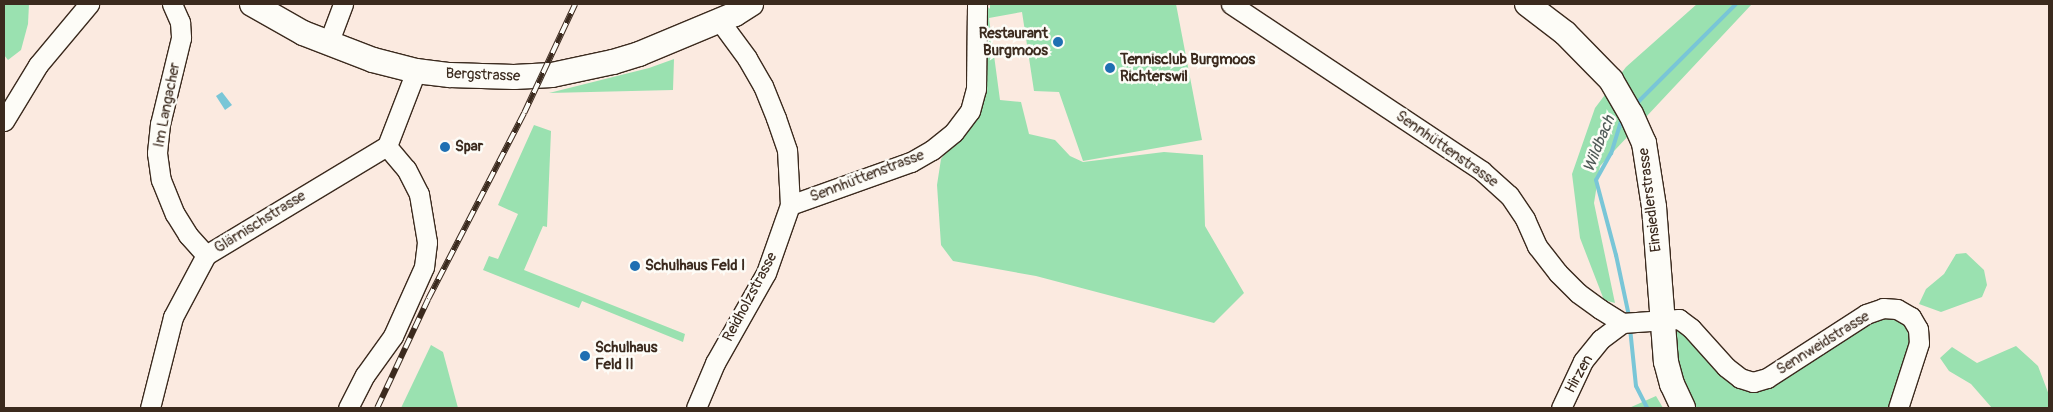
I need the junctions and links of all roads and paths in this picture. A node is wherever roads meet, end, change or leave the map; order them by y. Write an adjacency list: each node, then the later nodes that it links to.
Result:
1 (89, 4): 12 (street)
2 (172, 4): 15 (street, Im Langacher)
3 (252, 4): 10 (main road, Bergstrasse)
4 (343, 4): 10 (street)
5 (751, 4): 9 (main road, Bergstrasse)
6 (978, 4): 14 (street, Sennhüttenstrasse)
7 (1231, 4): 17 (street, Sennhüttenstrasse)
8 (1527, 4): 16 (main road, Einsiedlerstrasse)
9 (726, 12): 11 (main road, Bergstrasse); 14 (street, Reidholzstrasse)
10 (328, 44): 11 (main road, Bergstrasse)
11 (416, 71): 13 (street)
12 (4, 121)
13 (387, 146): 15 (street, Glärnischstrasse); 19 (street)
14 (790, 205): 20 (street, Reidholzstrasse)
15 (206, 255): 18 (street, Glärnischstrasse)
16 (1652, 320): 17 (street); 22 (main road, Einsiedlerstrasse); 23 (street, Sennweidstrasse)
17 (1622, 323): 21 (street, Hirzen)
18 (150, 408)
19 (348, 408)
20 (696, 408)
21 (1561, 408)
22 (1683, 408)
23 (1898, 408)

